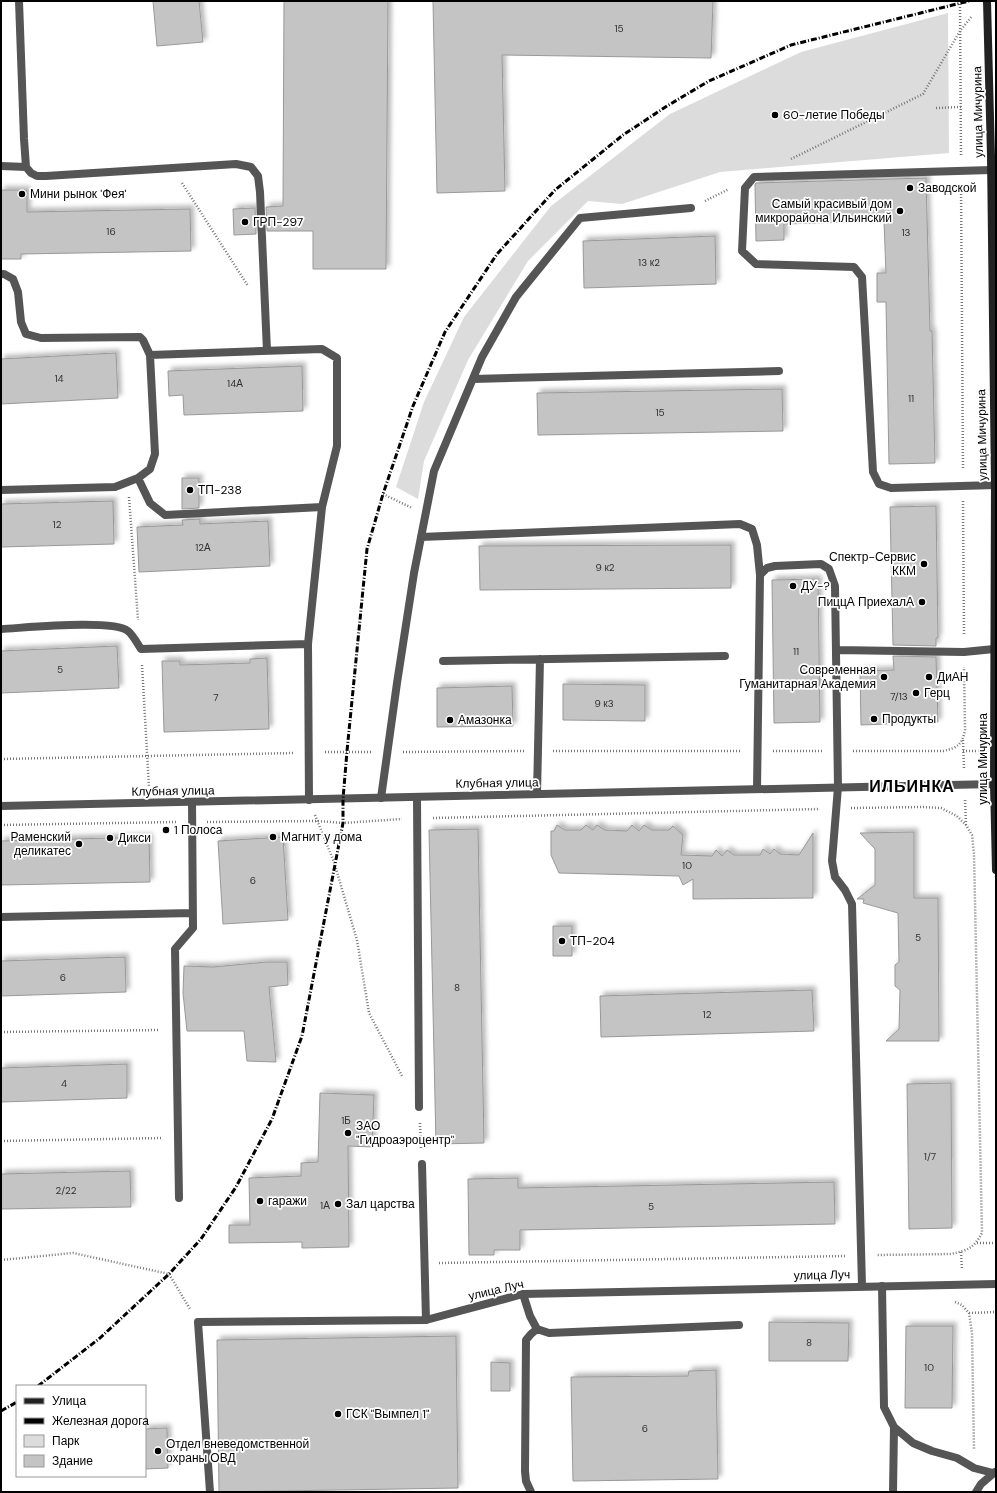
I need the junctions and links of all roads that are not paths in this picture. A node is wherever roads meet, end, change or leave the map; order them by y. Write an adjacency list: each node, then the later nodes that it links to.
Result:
1 (19, 1): 5 (street)
2 (987, 1): 3 (main road, улица Мичурина)
3 (993, 156): 6 (main road, улица Мичурина)
4 (1, 166): 5 (street)
5 (26, 167): 10 (street)
6 (991, 170): 9 (main road, улица Мичурина); 15 (street)
7 (691, 208): 13 (street)
8 (1, 274): 11 (street)
9 (994, 317): 15 (main road, улица Мичурина)
10 (267, 351): 11 (street); 17 (street)
11 (150, 355): 14 (street)
12 (779, 371): 13 (street)
13 (473, 379): 18 (street)
14 (138, 478): 16 (street); 17 (street)
15 (996, 486): 22 (main road, улица Мичурина)
16 (1, 490)
17 (322, 507): 21 (street)
18 (421, 537): 19 (street); 33 (street)
19 (760, 575): 23 (street); 30 (street)
20 (1, 629): 21 (street)
21 (308, 644): 34 (street)
22 (994, 649): 23 (street); 27 (main road, улица Мичурина)
23 (836, 650): 29 (street)
24 (725, 656): 25 (street)
25 (540, 659): 26 (street); 31 (street)
26 (443, 661)
27 (996, 672): 28 (main road, улица Мичурина)
28 (994, 784): 29 (street, Клубная улица); 37 (main road, улица Мичурина)
29 (838, 788): 30 (street, Клубная улица); 44 (street)
30 (757, 789): 31 (street, Клубная улица)
31 (537, 794): 32 (street, Клубная улица)
32 (417, 797): 33 (street, Клубная улица); 40 (street)
33 (381, 798): 34 (street, Клубная улица)
34 (309, 800): 35 (street, Клубная улица)
35 (192, 802): 36 (street, Клубная улица); 38 (street)
36 (1, 806)
37 (996, 870)
38 (193, 913): 39 (street); 42 (street)
39 (1, 917)
40 (419, 1106)
41 (422, 1164): 47 (street)
42 (179, 1198)
43 (996, 1284): 45 (street, улица Луч)
44 (862, 1286): 45 (street, улица Луч); 46 (street, улица Луч)
45 (882, 1286): 50 (street)
46 (523, 1294): 47 (street, улица Луч); 49 (street)
47 (426, 1320): 52 (street, улица Луч)
48 (739, 1325): 49 (street)
49 (537, 1329): 53 (street)
50 (894, 1427): 51 (street); 54 (street)
51 (995, 1472): 55 (street)
52 (210, 1492)
53 (531, 1492)
54 (893, 1492)
55 (976, 1492)

